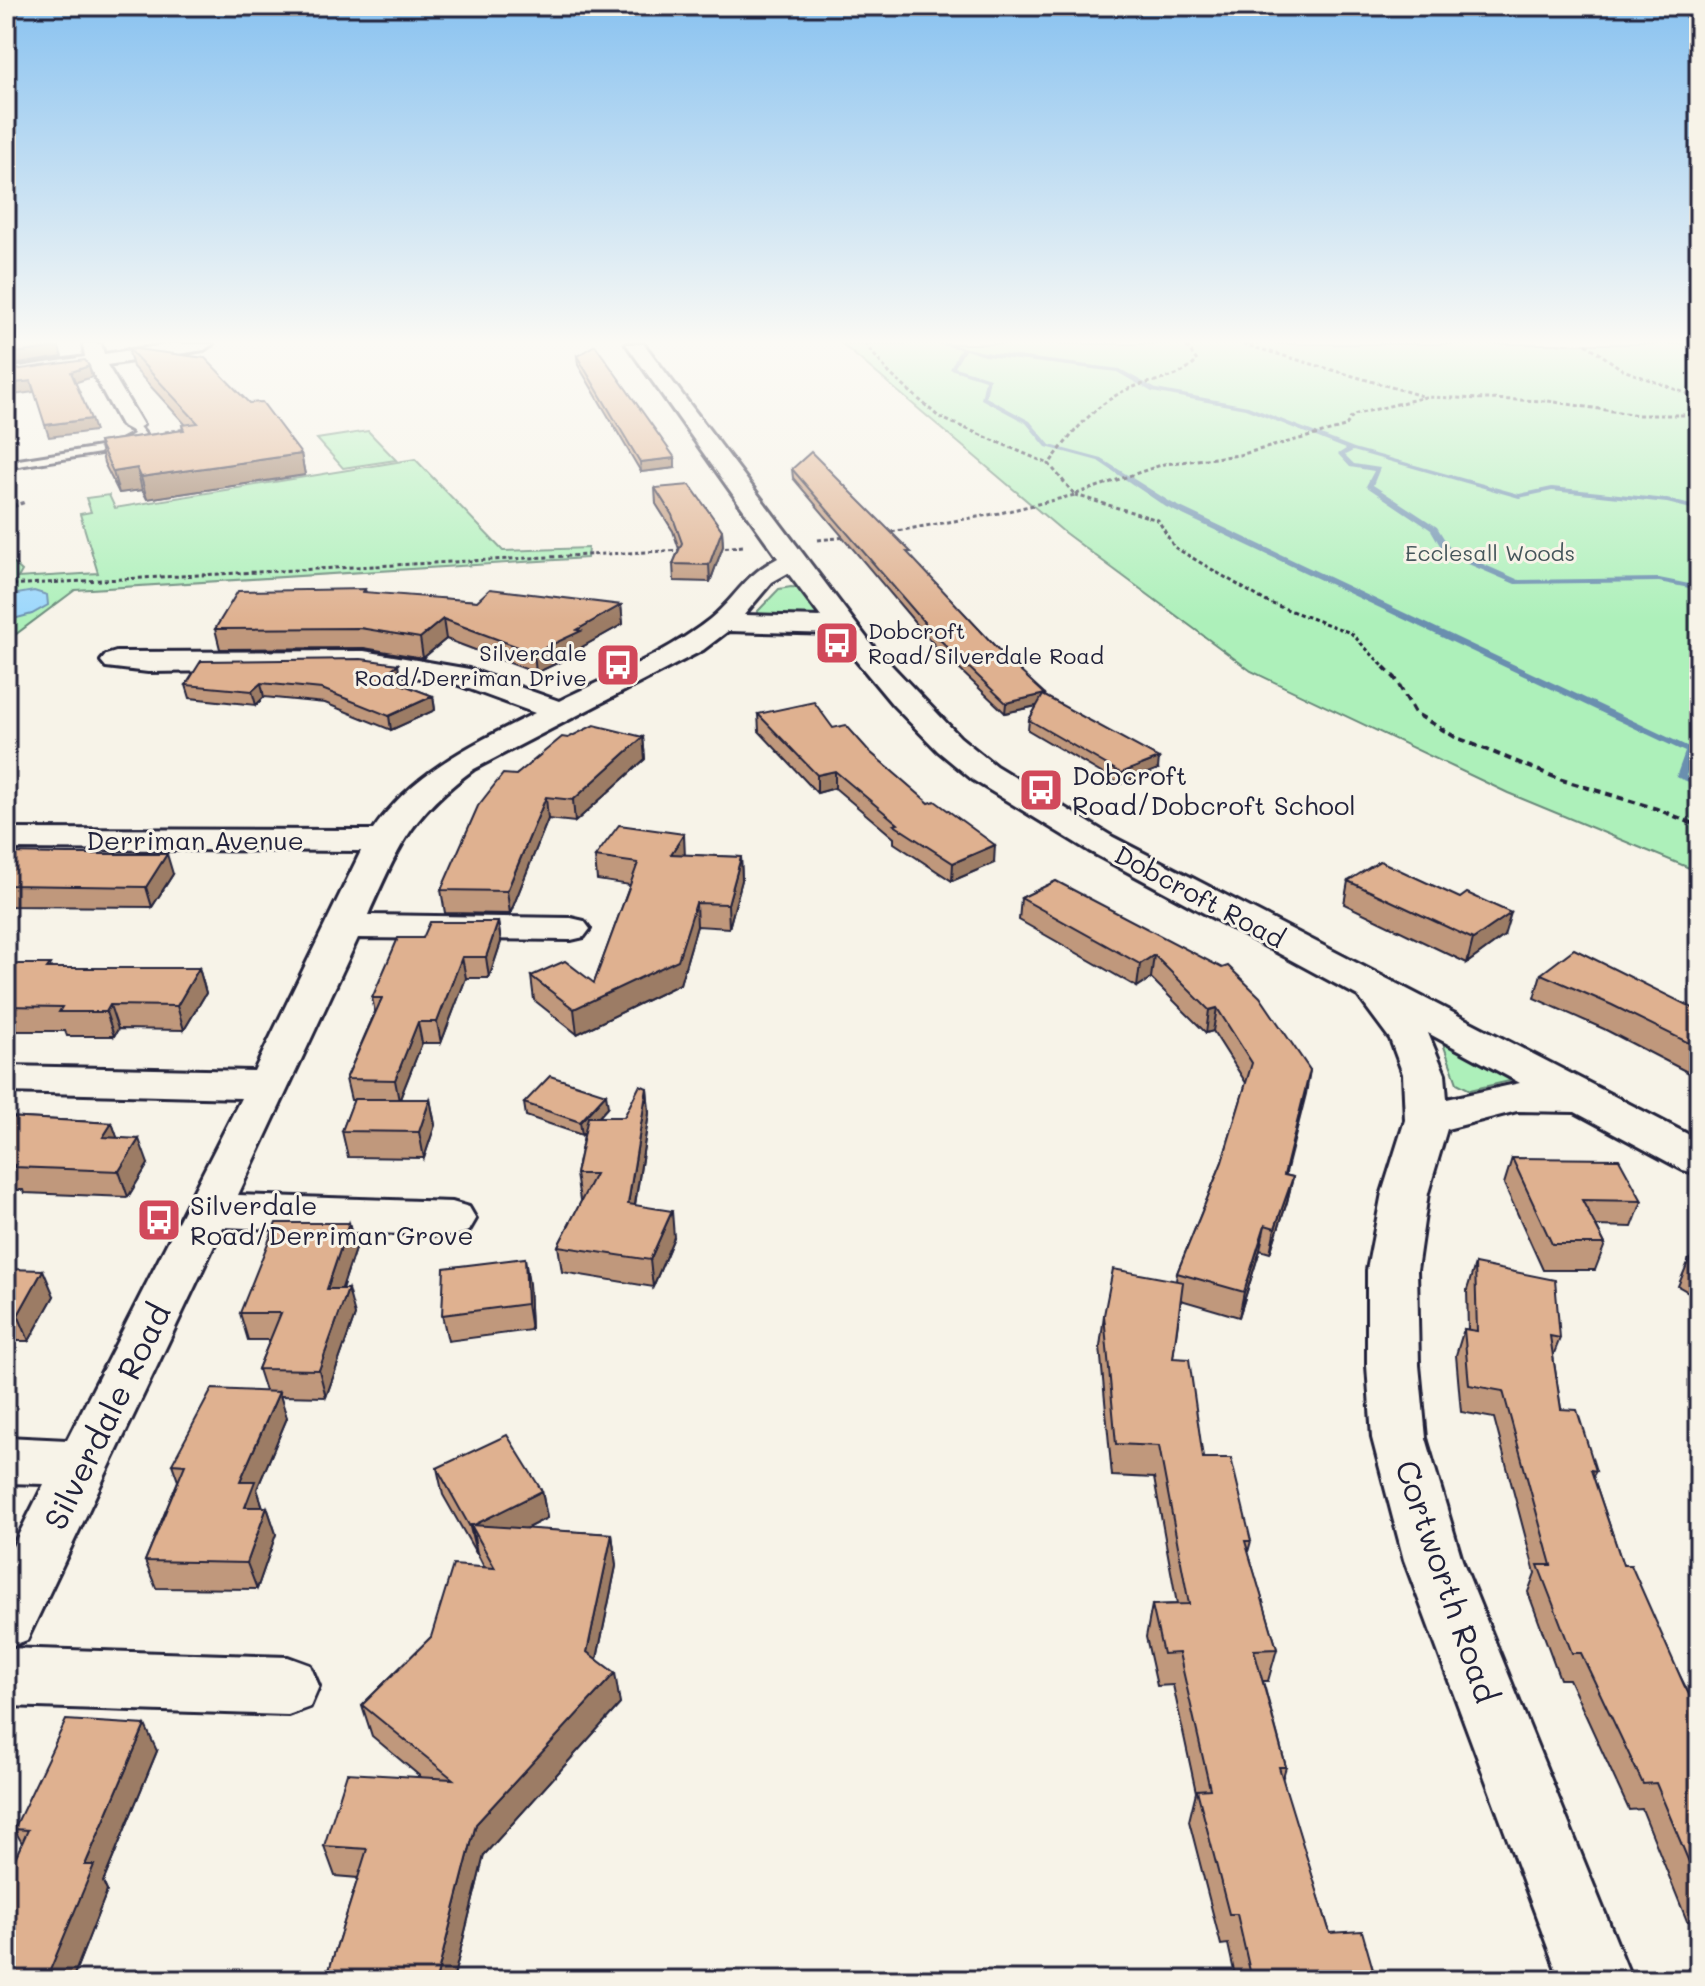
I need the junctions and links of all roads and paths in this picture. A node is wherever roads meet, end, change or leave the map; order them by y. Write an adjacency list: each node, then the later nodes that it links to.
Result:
1 (133, 437): 7 (lane)
2 (703, 437): 15 (street, Dobcroft Road)
3 (985, 437): 6 (path)
4 (1071, 437): 6 (path)
5 (1309, 437): 8 (path)
6 (1049, 464): 8 (path)
7 (6, 465)
8 (1075, 495): 11 (path); 23 (path)
9 (6, 507): 10 (path)
10 (13, 507)
11 (881, 533)
12 (853, 536): 15 (path)
13 (688, 549): 17 (path)
14 (704, 549): 15 (path)
15 (788, 552): 19 (street, Silverdale Road); 20 (street, Dobcroft Road)
16 (17, 578): 17 (path)
17 (19, 584): 18 (path)
18 (6, 585)
19 (722, 623): 20 (street); 22 (street, Silverdale Road)
20 (844, 626): 28 (street, Dobcroft Road)
21 (116, 661): 22 (street)
22 (558, 711): 25 (street, Silverdale Road)
23 (1699, 826)
24 (6, 839): 25 (street, Derriman Avenue)
25 (384, 841): 26 (street, Silverdale Road)
26 (345, 926): 27 (street); 30 (street, Silverdale Road)
27 (571, 929)
28 (1373, 987): 31 (street, Dobcroft Road); 32 (street, Cortworth Road)
29 (6, 1079): 30 (street)
30 (269, 1085): 34 (street, Silverdale Road)
31 (1587, 1100): 32 (street); 33 (street, Dobcroft Road)
32 (1427, 1120): 41 (street, Cortworth Road)
33 (1699, 1159)
34 (206, 1210): 35 (street); 37 (street, Silverdale Road)
35 (452, 1219)
36 (6, 1460): 37 (street)
37 (82, 1463): 38 (street, Silverdale Road)
38 (6, 1621)
39 (6, 1677): 40 (street)
40 (288, 1686)
41 (1596, 1980)

